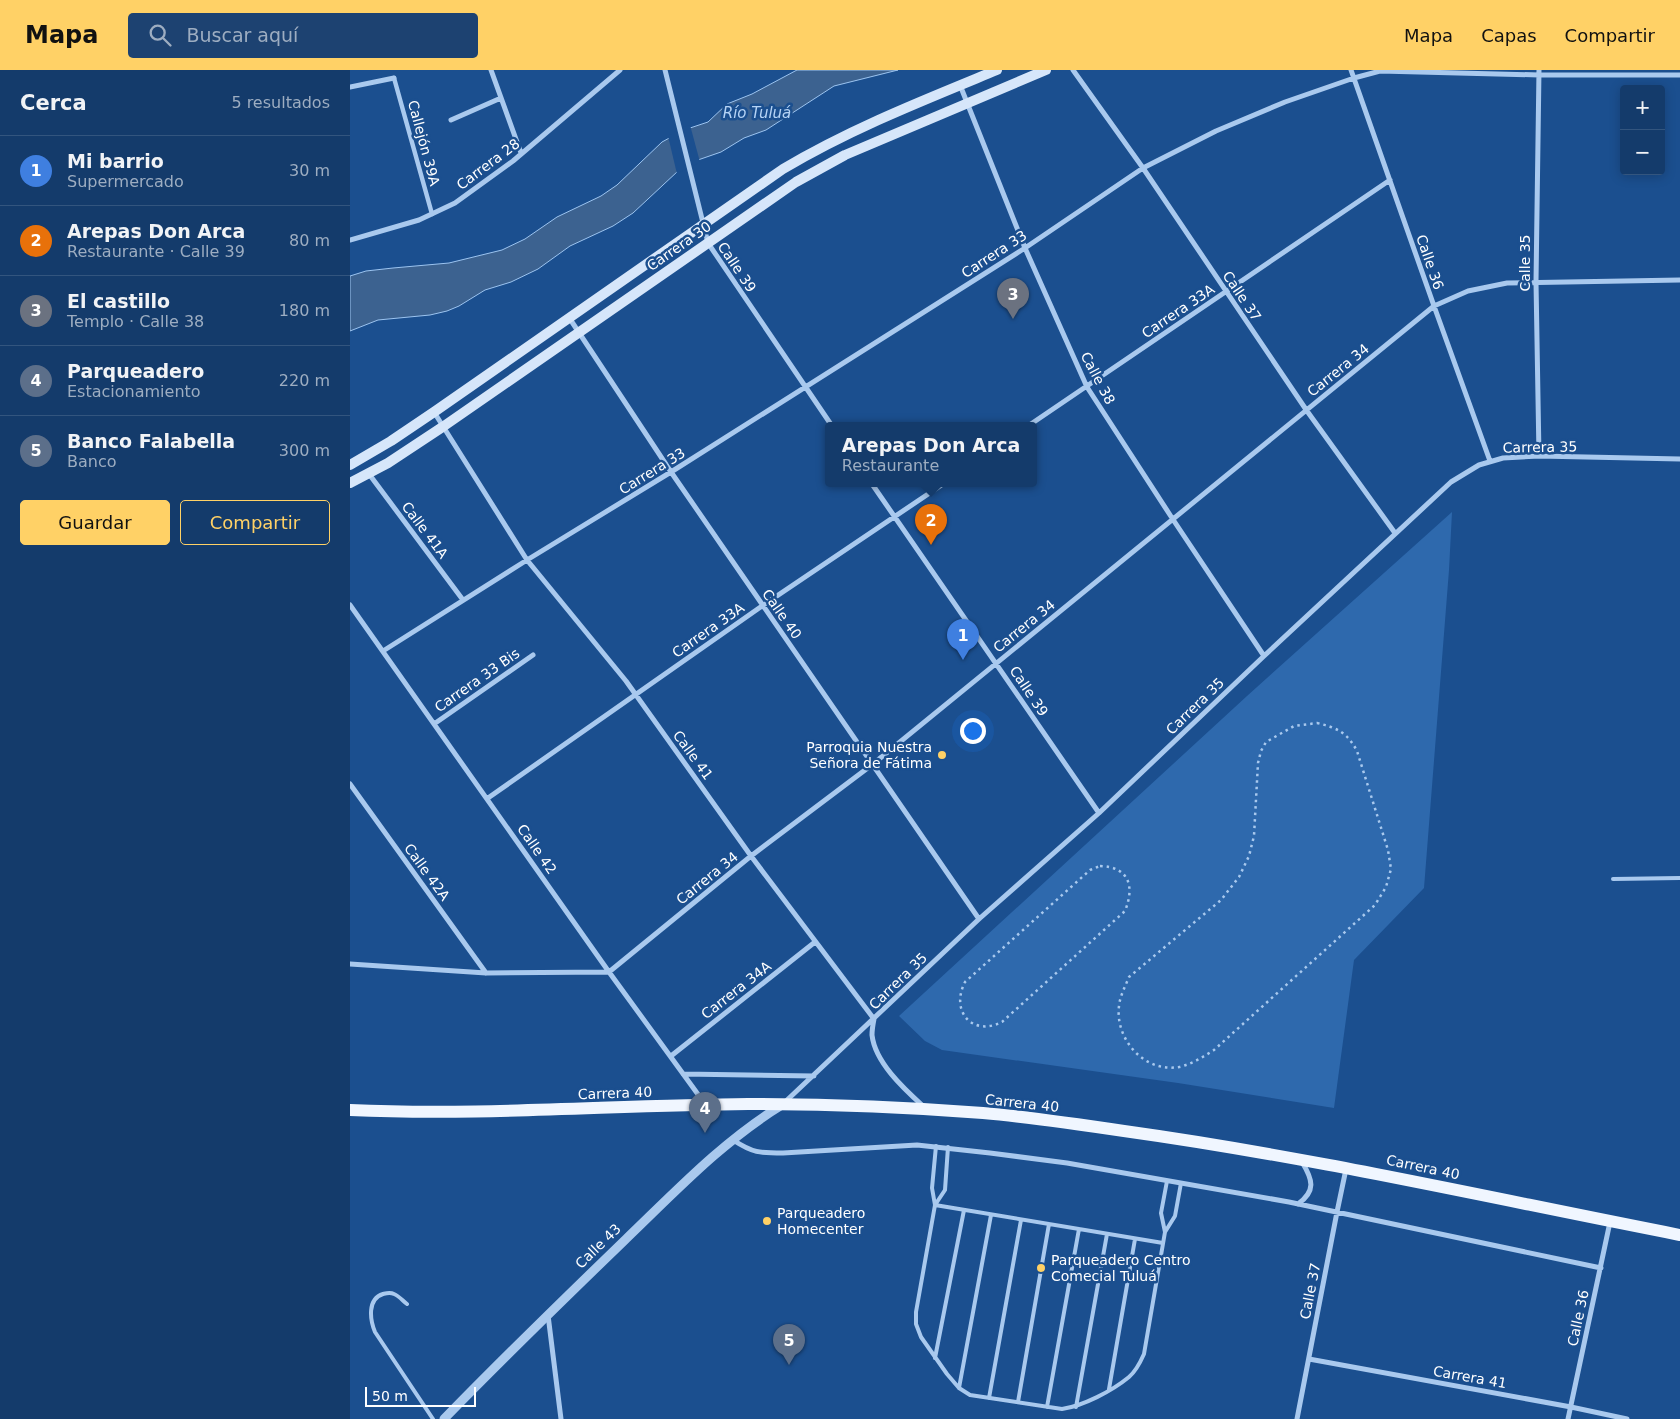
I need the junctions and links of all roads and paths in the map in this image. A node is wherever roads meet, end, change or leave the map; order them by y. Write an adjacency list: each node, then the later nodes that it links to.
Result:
1 (491, 70): 14 (street)
2 (620, 70): 17 (street, Carrera 28)
3 (666, 70): 21 (street, Calle 39)
4 (997, 70): 12 (main road, Carrera 30)
5 (1046, 70): 15 (main road, Carrera 30)
6 (1073, 70): 18 (street, Calle 37)
7 (1351, 70): 11 (street, Calle 36)
8 (1539, 72): 9 (street, Carrera 33); 11 (street, Carrera 33); 26 (street, Calle 35)
9 (1680, 75)
10 (394, 78): 13 (street); 20 (street, Callejón 39A)
11 (1354, 78): 18 (street, Carrera 33); 19 (street, Calle 36)
12 (960, 85): 15 (street, Calle 38); 21 (main road, Carrera 30)
13 (350, 87)
14 (501, 98): 16 (street); 17 (street)
15 (967, 102): 23 (main road, Carrera 30); 24 (street, Calle 38)
16 (451, 120)
17 (521, 154): 20 (street, Carrera 28)
18 (1143, 168): 24 (street, Carrera 33); 27 (street, Calle 37)
19 (1390, 180): 27 (street, Carrera 33A); 28 (street, Calle 36)
20 (432, 214): 22 (street, Carrera 28)
21 (703, 226): 23 (street, Calle 39); 29 (main road, Carrera 30)
22 (350, 240)
23 (708, 243): 30 (main road, Carrera 30); 32 (street, Calle 39)
24 (1025, 248): 31 (street, Calle 38); 32 (street, Carrera 33)
25 (1680, 280): 26 (street, Carrera 34)
26 (1536, 282): 28 (street, Carrera 34); 38 (street, Calle 35)
27 (1226, 292): 31 (street, Carrera 33A); 33 (street, Calle 37)
28 (1434, 306): 33 (street, Carrera 34); 40 (street, Calle 36)
29 (570, 319): 30 (street, Calle 40); 34 (main road, Carrera 30)
30 (578, 332): 37 (main road, Carrera 30); 42 (street, Calle 40)
31 (1087, 387): 36 (street, Carrera 33A); 48 (street, Calle 38)
32 (805, 388): 35 (street, Calle 39); 42 (street, Carrera 33)
33 (1307, 411): 48 (street, Carrera 34); 49 (street, Calle 37)
34 (434, 412): 37 (street, Calle 41); 41 (main road, Carrera 30)
35 (829, 422)
36 (1034, 422)
37 (444, 426): 43 (main road, Carrera 30); 50 (street, Calle 41)
38 (1538, 456): 39 (street, Carrera 35); 40 (street, Carrera 35)
39 (1680, 459)
40 (1490, 461): 49 (street, Carrera 35)
41 (350, 465)
42 (671, 472): 50 (street, Carrera 33); 53 (street, Calle 40)
43 (369, 474): 44 (main road, Carrera 30); 51 (street, Calle 41A)
44 (350, 483)
45 (874, 487): 47 (street, Calle 39)
46 (938, 487): 47 (street, Carrera 33A)
47 (895, 516): 53 (street, Carrera 33A); 57 (street, Calle 39)
48 (1172, 518): 56 (street, Calle 38); 57 (street, Carrera 34)
49 (1396, 533): 56 (street, Carrera 35)
50 (527, 560): 51 (street, Carrera 33); 58 (street, Calle 41)
51 (463, 600): 54 (street, Carrera 33)
52 (350, 605): 54 (street, Calle 42)
53 (762, 606): 58 (street, Carrera 33A); 61 (street, Calle 40)
54 (383, 651): 59 (street, Calle 42)
55 (533, 655): 59 (street, Carrera 33 Bis)
56 (1264, 656): 64 (street, Carrera 35)
57 (996, 663): 61 (street, Carrera 34); 64 (street, Calle 39)
58 (635, 694): 63 (street, Carrera 33A); 65 (street, Calle 41)
59 (434, 724): 63 (street, Calle 42)
60 (1274, 737): 60 (path)
61 (873, 764): 65 (street, Carrera 34); 69 (street, Calle 40)
62 (350, 784): 74 (street, Calle 42A)
63 (488, 798): 73 (street, Calle 42)
64 (1098, 812): 69 (street, Carrera 35)
65 (752, 856): 70 (street, Calle 41); 73 (street, Carrera 34)
66 (1089, 871): 66 (path)
67 (1680, 878): 68 (lane)
68 (1613, 879)
69 (979, 920): 75 (street, Carrera 35)
70 (815, 942): 75 (street, Calle 41); 76 (street, Carrera 34A)
71 (350, 956): 72 (street)
72 (353, 964): 74 (street)
73 (609, 972): 74 (street); 76 (street, Calle 42)
74 (486, 973)
75 (874, 1019): 78 (street, Carrera 35); 82 (street)
76 (671, 1056): 77 (street, Calle 42)
77 (683, 1074): 78 (street); 79 (street, Calle 42)
78 (814, 1076): 80 (street, Carrera 35)
79 (706, 1105): 80 (main road, Carrera 40); 81 (main road, Carrera 40)
80 (782, 1105): 82 (main road, Carrera 40); 83 (street, Calle 43)
81 (350, 1110)
82 (927, 1110): 86 (main road, Carrera 40)
83 (733, 1140): 84 (street); 106 (street, Calle 43)
84 (936, 1146): 85 (street); 91 (lane)
85 (948, 1147): 88 (street); 91 (lane)
86 (1300, 1158): 87 (main road, Carrera 40); 90 (street)
87 (1347, 1168): 93 (street, Calle 37); 96 (main road, Carrera 40)
88 (1167, 1181): 89 (street); 99 (lane)
89 (1181, 1183): 90 (street); 99 (lane)
90 (1298, 1204): 93 (street)
91 (935, 1206): 92 (lane); 107 (lane)
92 (964, 1210): 94 (lane); 107 (lane)
93 (1337, 1212): 104 (street); 108 (street, Calle 37)
94 (991, 1215): 95 (lane); 109 (lane)
95 (1021, 1220): 97 (lane); 111 (lane)
96 (1610, 1222): 101 (main road, Carrera 40); 104 (street, Calle 36)
97 (1049, 1224): 98 (lane); 112 (lane)
98 (1080, 1229): 100 (lane); 113 (lane)
99 (1165, 1232): 103 (lane)
100 (1107, 1234): 102 (lane); 114 (lane)
101 (1680, 1235)
102 (1135, 1238): 103 (lane); 110 (lane)
103 (1163, 1243): 110 (lane)
104 (1600, 1268): 115 (street, Calle 36)
105 (406, 1304): 116 (lane)
106 (548, 1315): 117 (street, Calle 43); 118 (street)
107 (935, 1358): 109 (lane)
108 (1309, 1359): 115 (street, Carrera 41); 119 (street, Calle 37)
109 (960, 1388): 111 (lane)
110 (1109, 1390): 114 (lane)
111 (990, 1398): 112 (lane)
112 (1018, 1402): 113 (lane)
113 (1047, 1407): 114 (lane)
114 (1076, 1407)
115 (1571, 1407): 120 (street, Calle 36); 121 (street, Carrera 41)
116 (433, 1419)
117 (444, 1419)
118 (562, 1419)
119 (1297, 1419)
120 (1568, 1419)
121 (1626, 1419)

